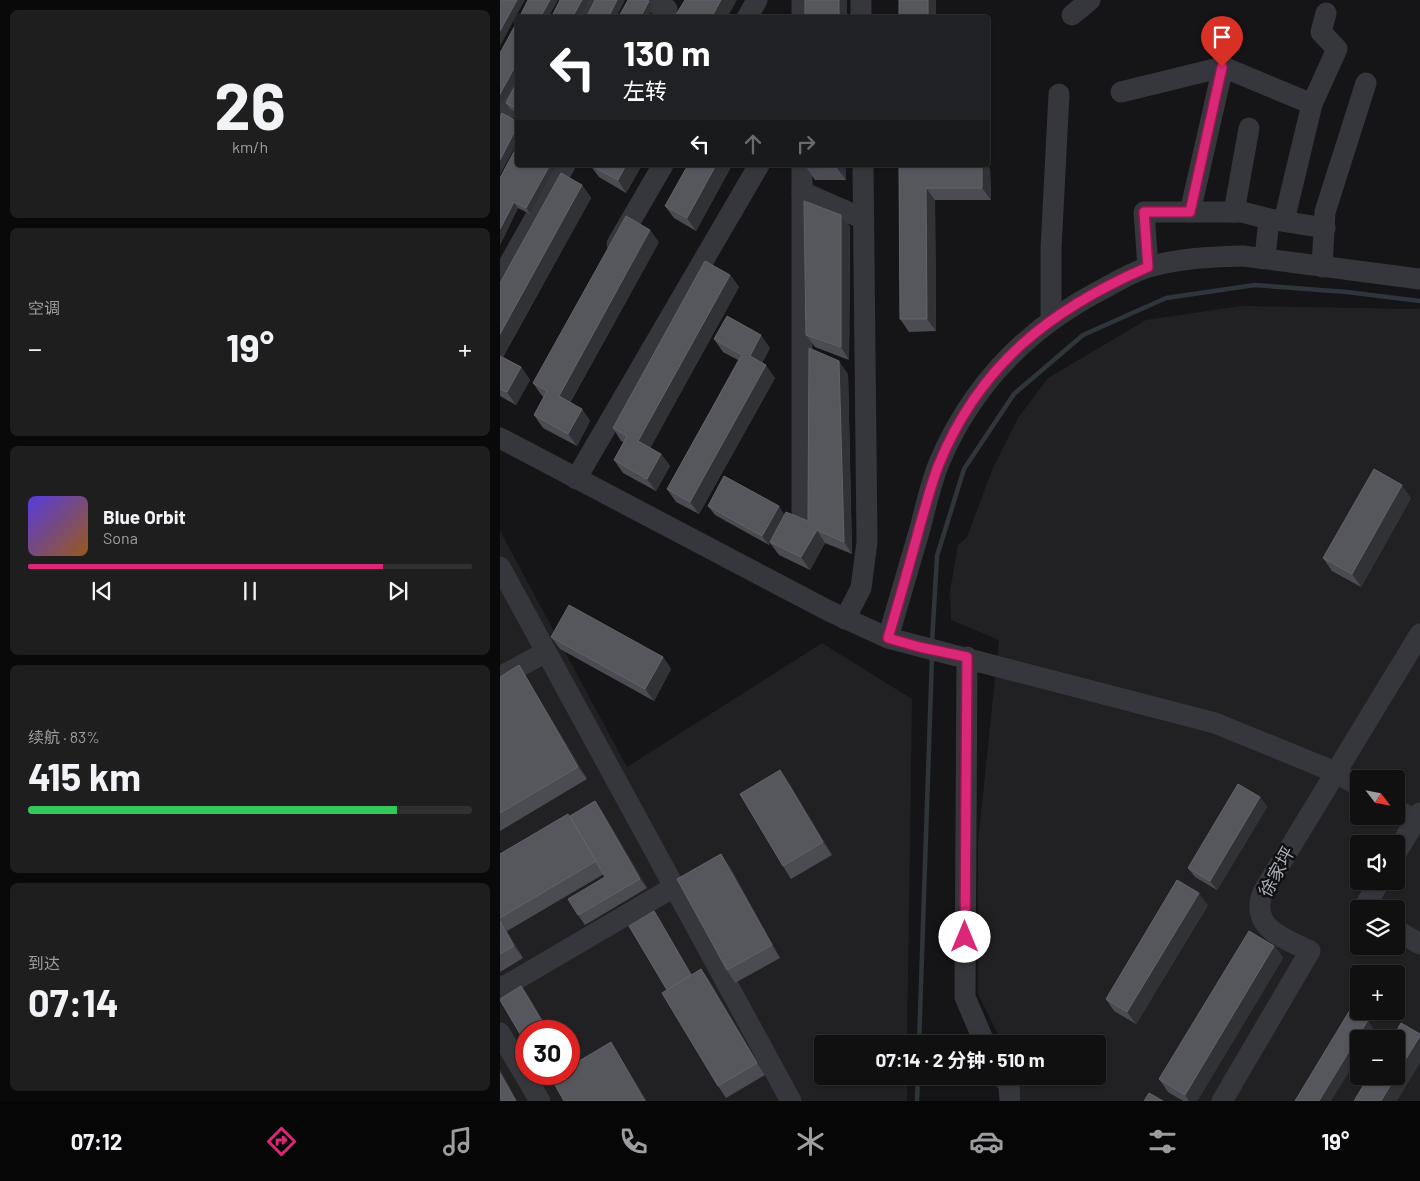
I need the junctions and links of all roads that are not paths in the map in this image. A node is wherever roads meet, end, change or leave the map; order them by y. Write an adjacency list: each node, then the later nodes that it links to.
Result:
1 (594, 0): 7 (street)
2 (757, 0): 8 (street)
3 (802, 0): 9 (street)
4 (861, 0): 10 (street)
5 (1090, 0): 11 (street)
6 (1326, 13): 17 (street)
7 (587, 15)
8 (749, 15)
9 (802, 15)
10 (861, 15)
11 (1072, 15)
12 (1222, 67): 14 (street); 17 (street); 26 (street)
13 (1366, 83): 30 (street)
14 (1121, 92)
15 (515, 94): 18 (street)
16 (1059, 94): 37 (street)
17 (1312, 104): 29 (street)
18 (506, 116)
19 (1249, 128): 27 (street)
20 (564, 167): 36 (street)
21 (662, 167): 32 (street)
22 (758, 167): 39 (street)
23 (802, 167): 25 (street)
24 (863, 167): 28 (street)
25 (802, 192): 28 (street); 40 (street)
26 (1190, 212): 27 (street); 33 (street)
27 (1234, 212): 29 (street)
28 (864, 219): 42 (street)
29 (1276, 220): 30 (street); 31 (street)
30 (1324, 228): 34 (street)
31 (1265, 258): 33 (street); 34 (street)
32 (608, 260)
33 (1148, 267): 37 (street)
34 (1322, 267): 35 (street)
35 (1420, 279)
36 (500, 280)
37 (1051, 320): 44 (street)
38 (500, 438): 39 (street)
39 (576, 479): 42 (street)
40 (802, 511)
41 (500, 567): 45 (street)
42 (845, 619): 44 (street)
43 (1420, 634): 47 (street, 徐家坪)
44 (888, 638): 46 (street)
45 (546, 652): 48 (street); 54 (street)
46 (959, 656): 49 (street); 59 (street)
47 (1414, 657): 49 (street, 徐家坪)
48 (500, 678)
49 (1336, 772): 50 (street); 64 (street, 徐家坪)
50 (1350, 781)
51 (1405, 812): 52 (street)
52 (1418, 817): 53 (street)
53 (1405, 838)
54 (674, 887): 57 (street); 62 (street)
55 (1405, 935): 56 (street)
56 (1420, 944)
57 (500, 989)
58 (500, 1033): 61 (street)
59 (981, 1035)
60 (1009, 1085): 63 (street)
61 (540, 1101)
62 (791, 1101)
63 (1010, 1101)
64 (1222, 1101)

